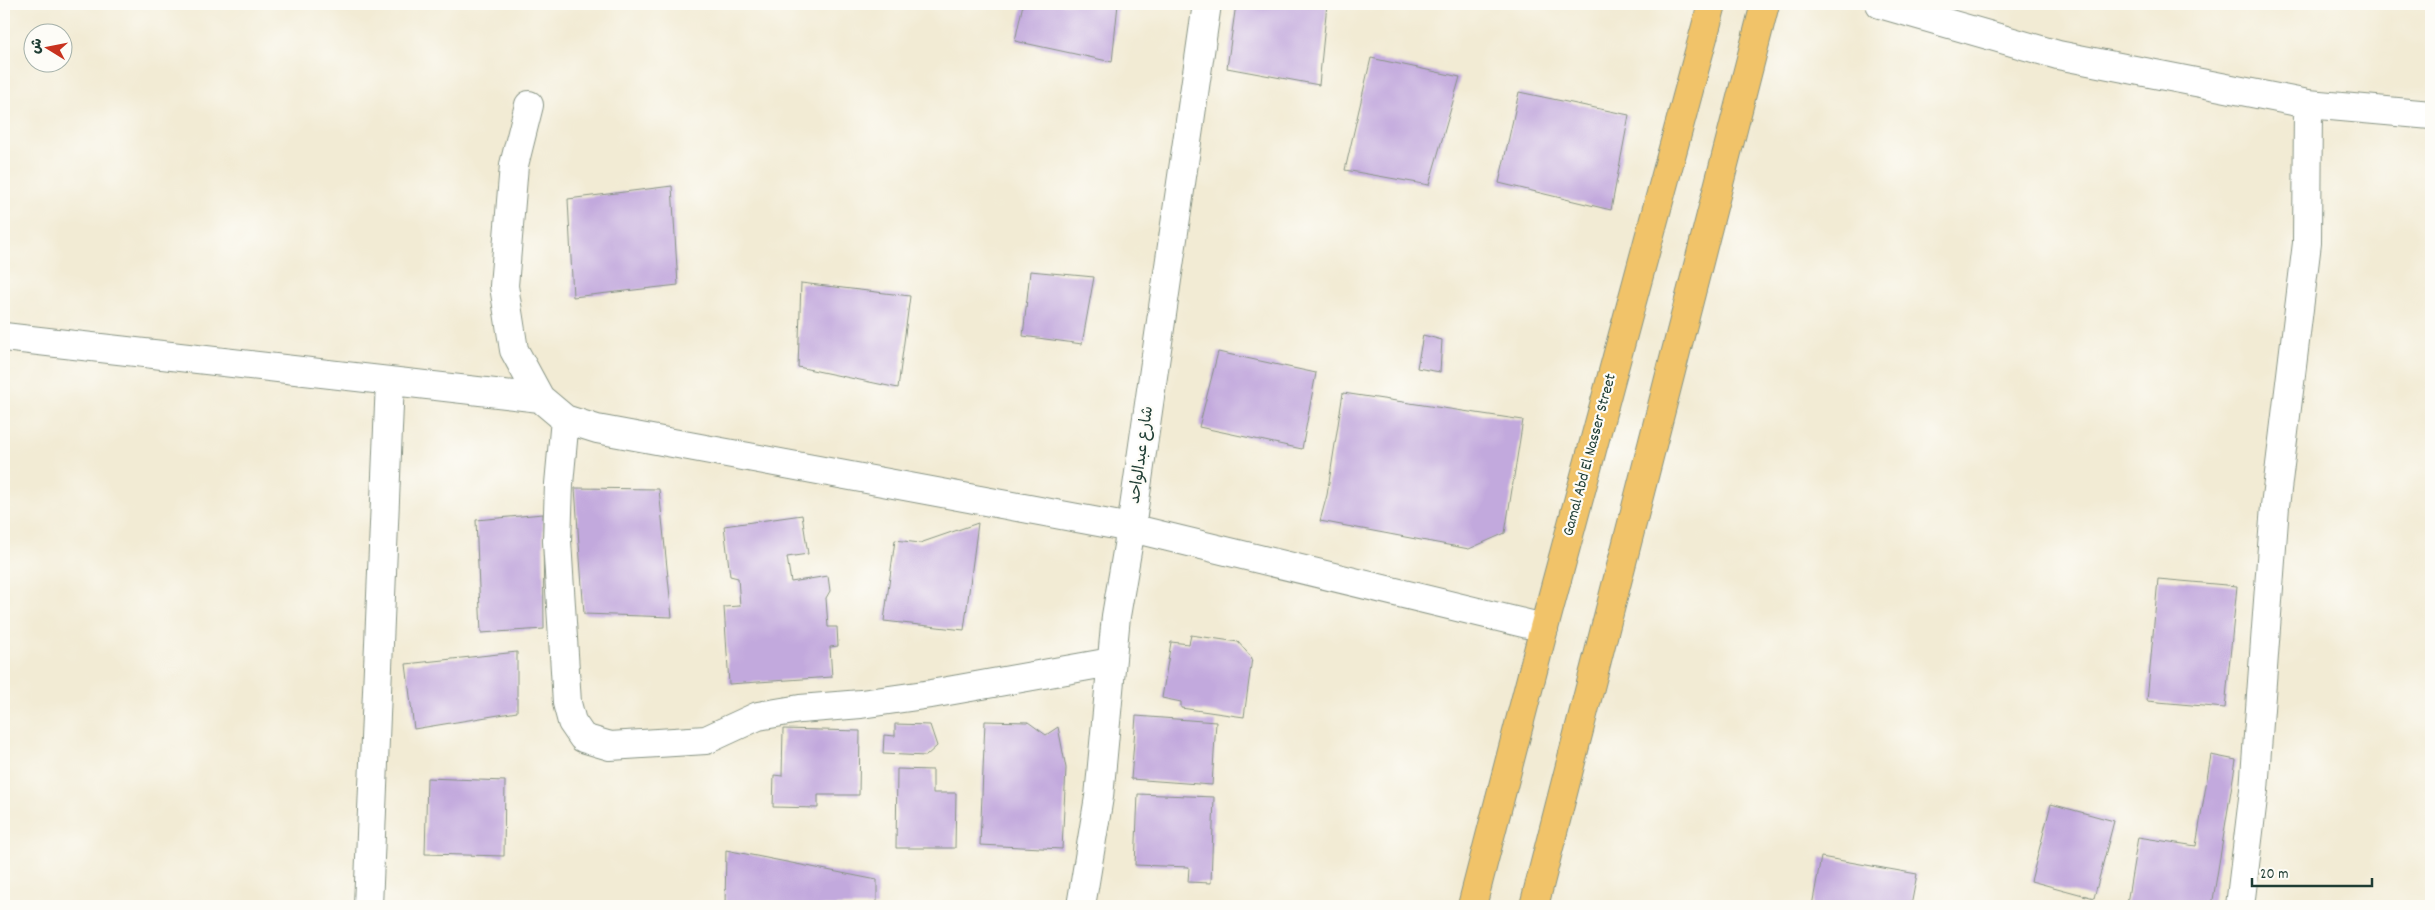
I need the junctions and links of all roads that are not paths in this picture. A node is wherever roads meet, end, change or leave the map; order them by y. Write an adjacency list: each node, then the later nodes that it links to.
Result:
1 (1207, 4): 12 (street, شارع عبدالواحد)
2 (1712, 4): 13 (main road, Gamal Abd El Nasser Street)
3 (1765, 4): 18 (main road)
4 (1880, 4): 5 (street)
5 (2308, 104): 7 (street); 19 (street)
6 (529, 106): 10 (street)
7 (2431, 115)
8 (4, 337): 9 (street)
9 (390, 382): 10 (street); 15 (street)
10 (540, 398): 11 (street)
11 (565, 419): 12 (street); 14 (street)
12 (1131, 528): 13 (street); 14 (street, شارع عبدالواحد)
13 (1544, 628): 17 (main road, Gamal Abd El Nasser Street)
14 (1111, 662): 16 (street, شارع عبدالواحد)
15 (368, 906)
16 (1082, 906)
17 (1472, 906)
18 (1534, 906)
19 (2240, 906)

